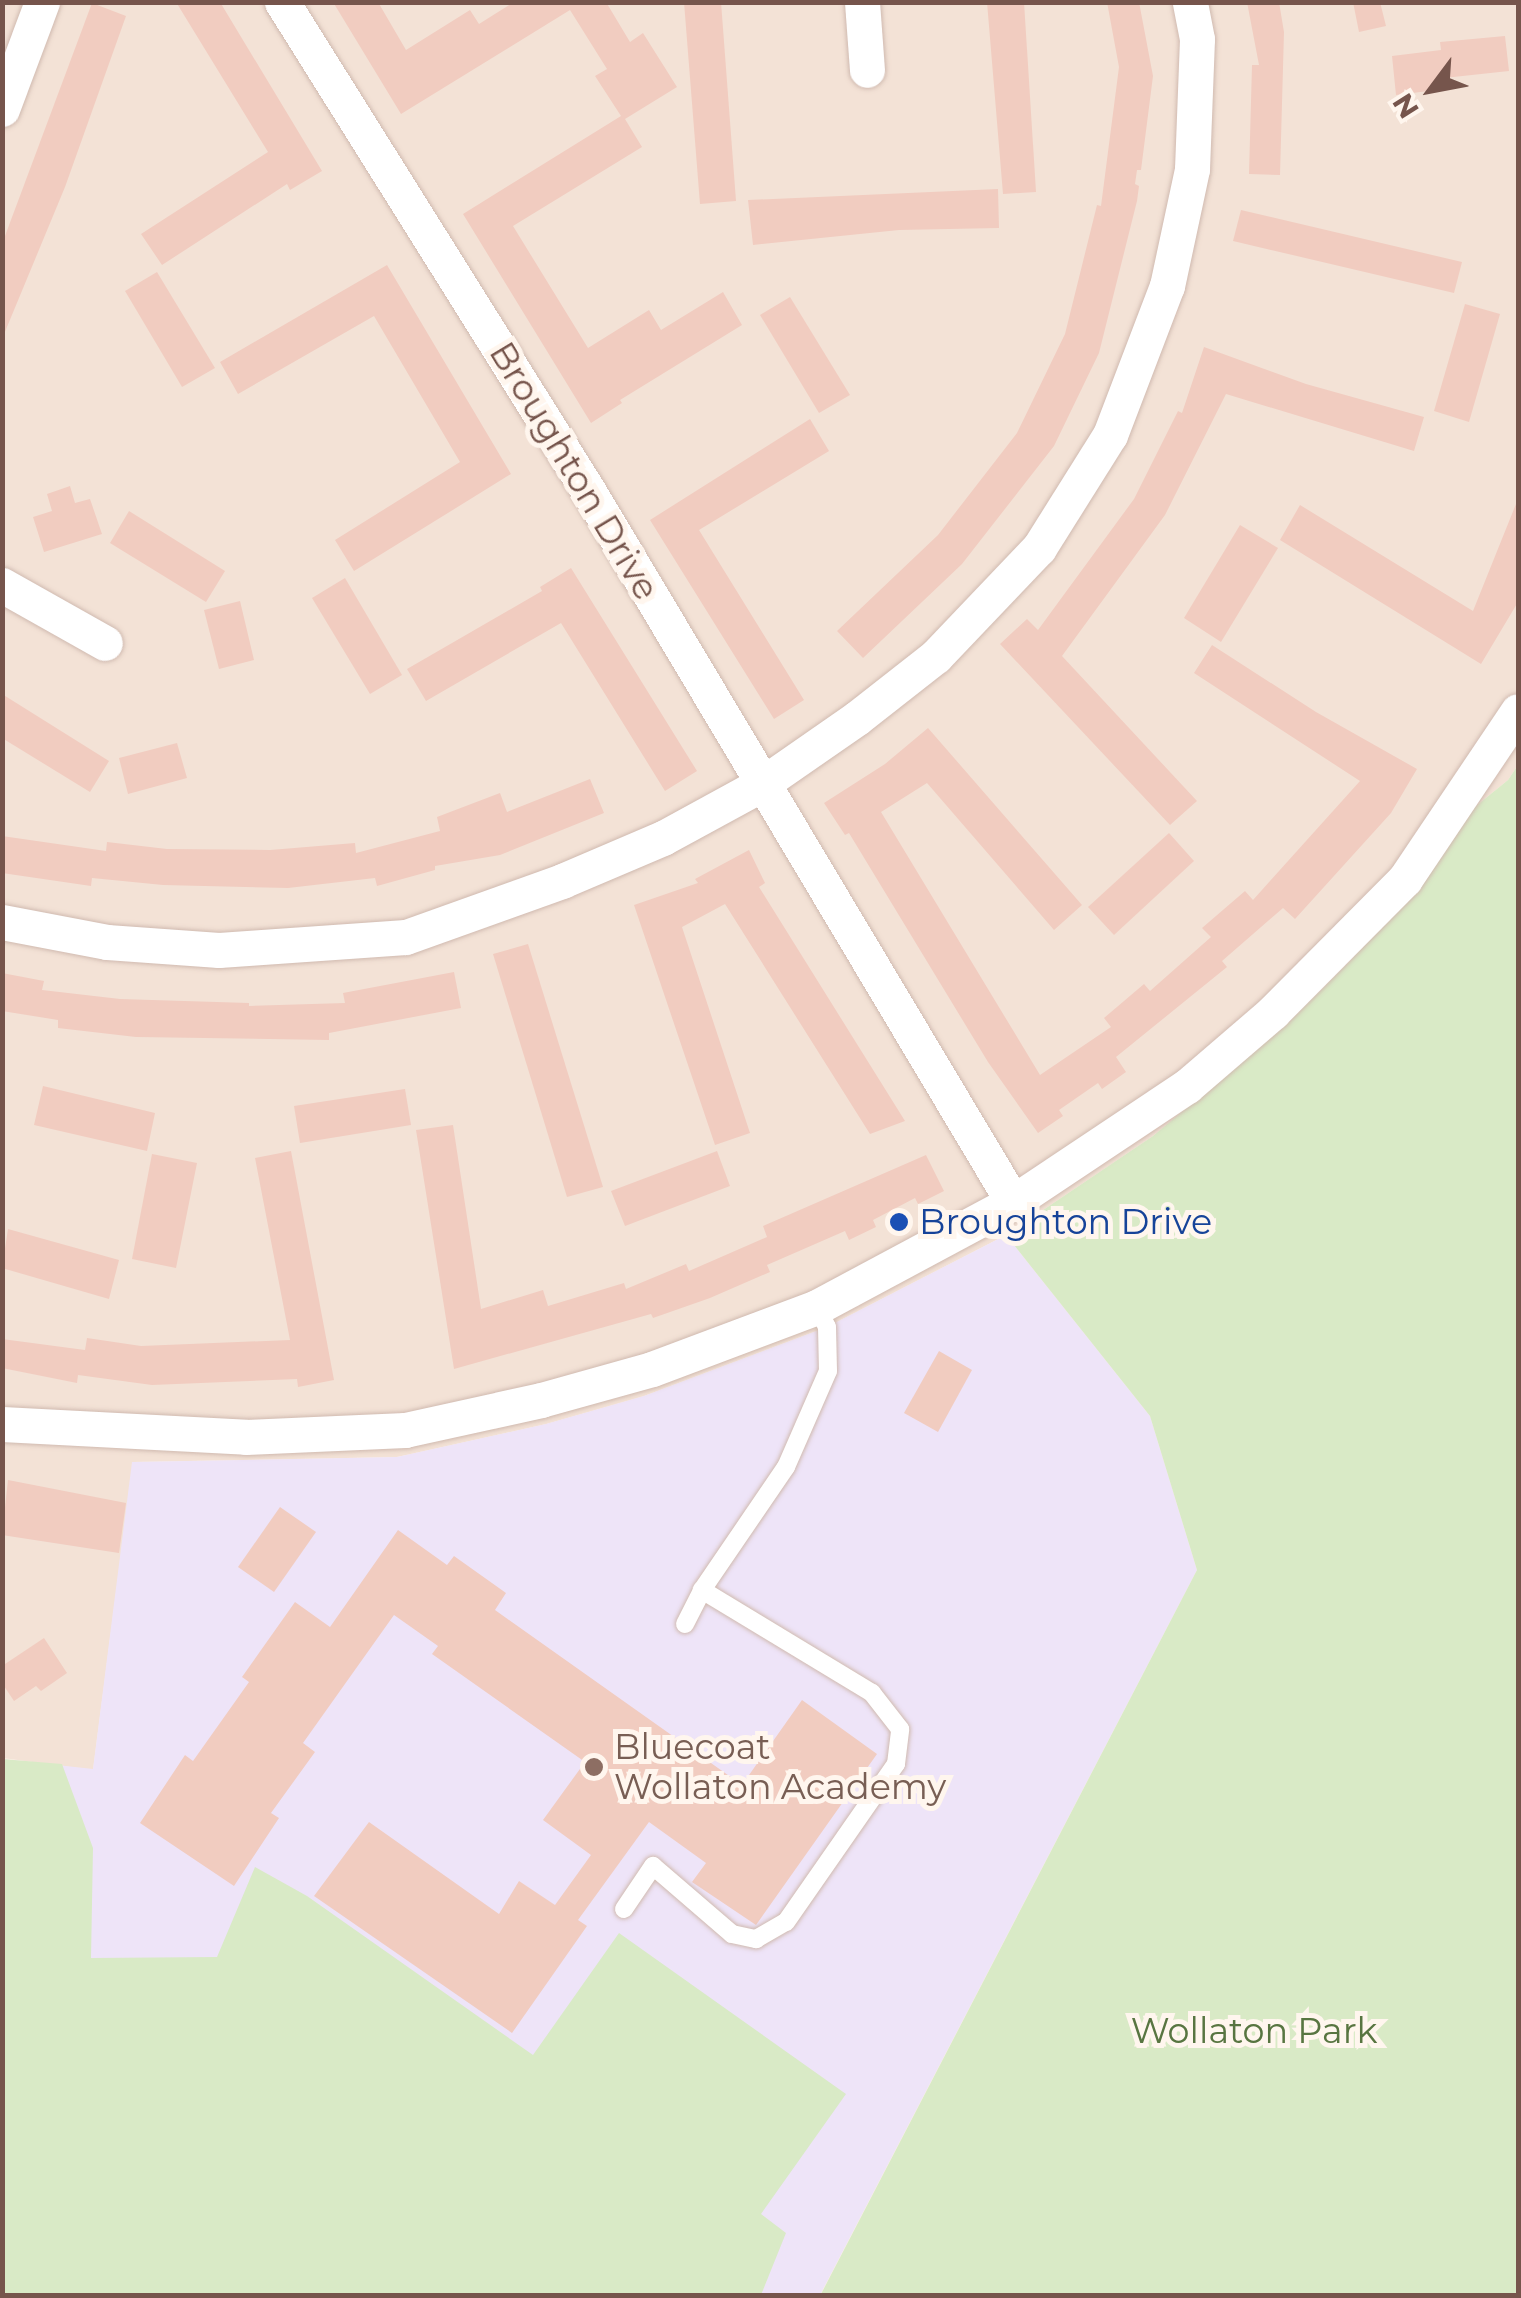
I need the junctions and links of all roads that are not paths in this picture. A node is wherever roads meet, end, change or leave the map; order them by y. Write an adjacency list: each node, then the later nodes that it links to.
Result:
1 (42, 2): 6 (street)
2 (282, 2): 10 (street, Broughton Drive)
3 (862, 2): 5 (street)
4 (1190, 2): 10 (street)
5 (867, 70)
6 (2, 109)
7 (2, 585): 8 (street)
8 (104, 643)
9 (1518, 711): 12 (street)
10 (762, 784): 11 (street); 12 (street, Broughton Drive)
11 (2, 922)
12 (1013, 1202): 13 (street)
13 (817, 1307): 14 (street); 15 (lane)
14 (2, 1424)
15 (702, 1590): 16 (lane); 17 (lane)
16 (685, 1624)
17 (624, 1909)

